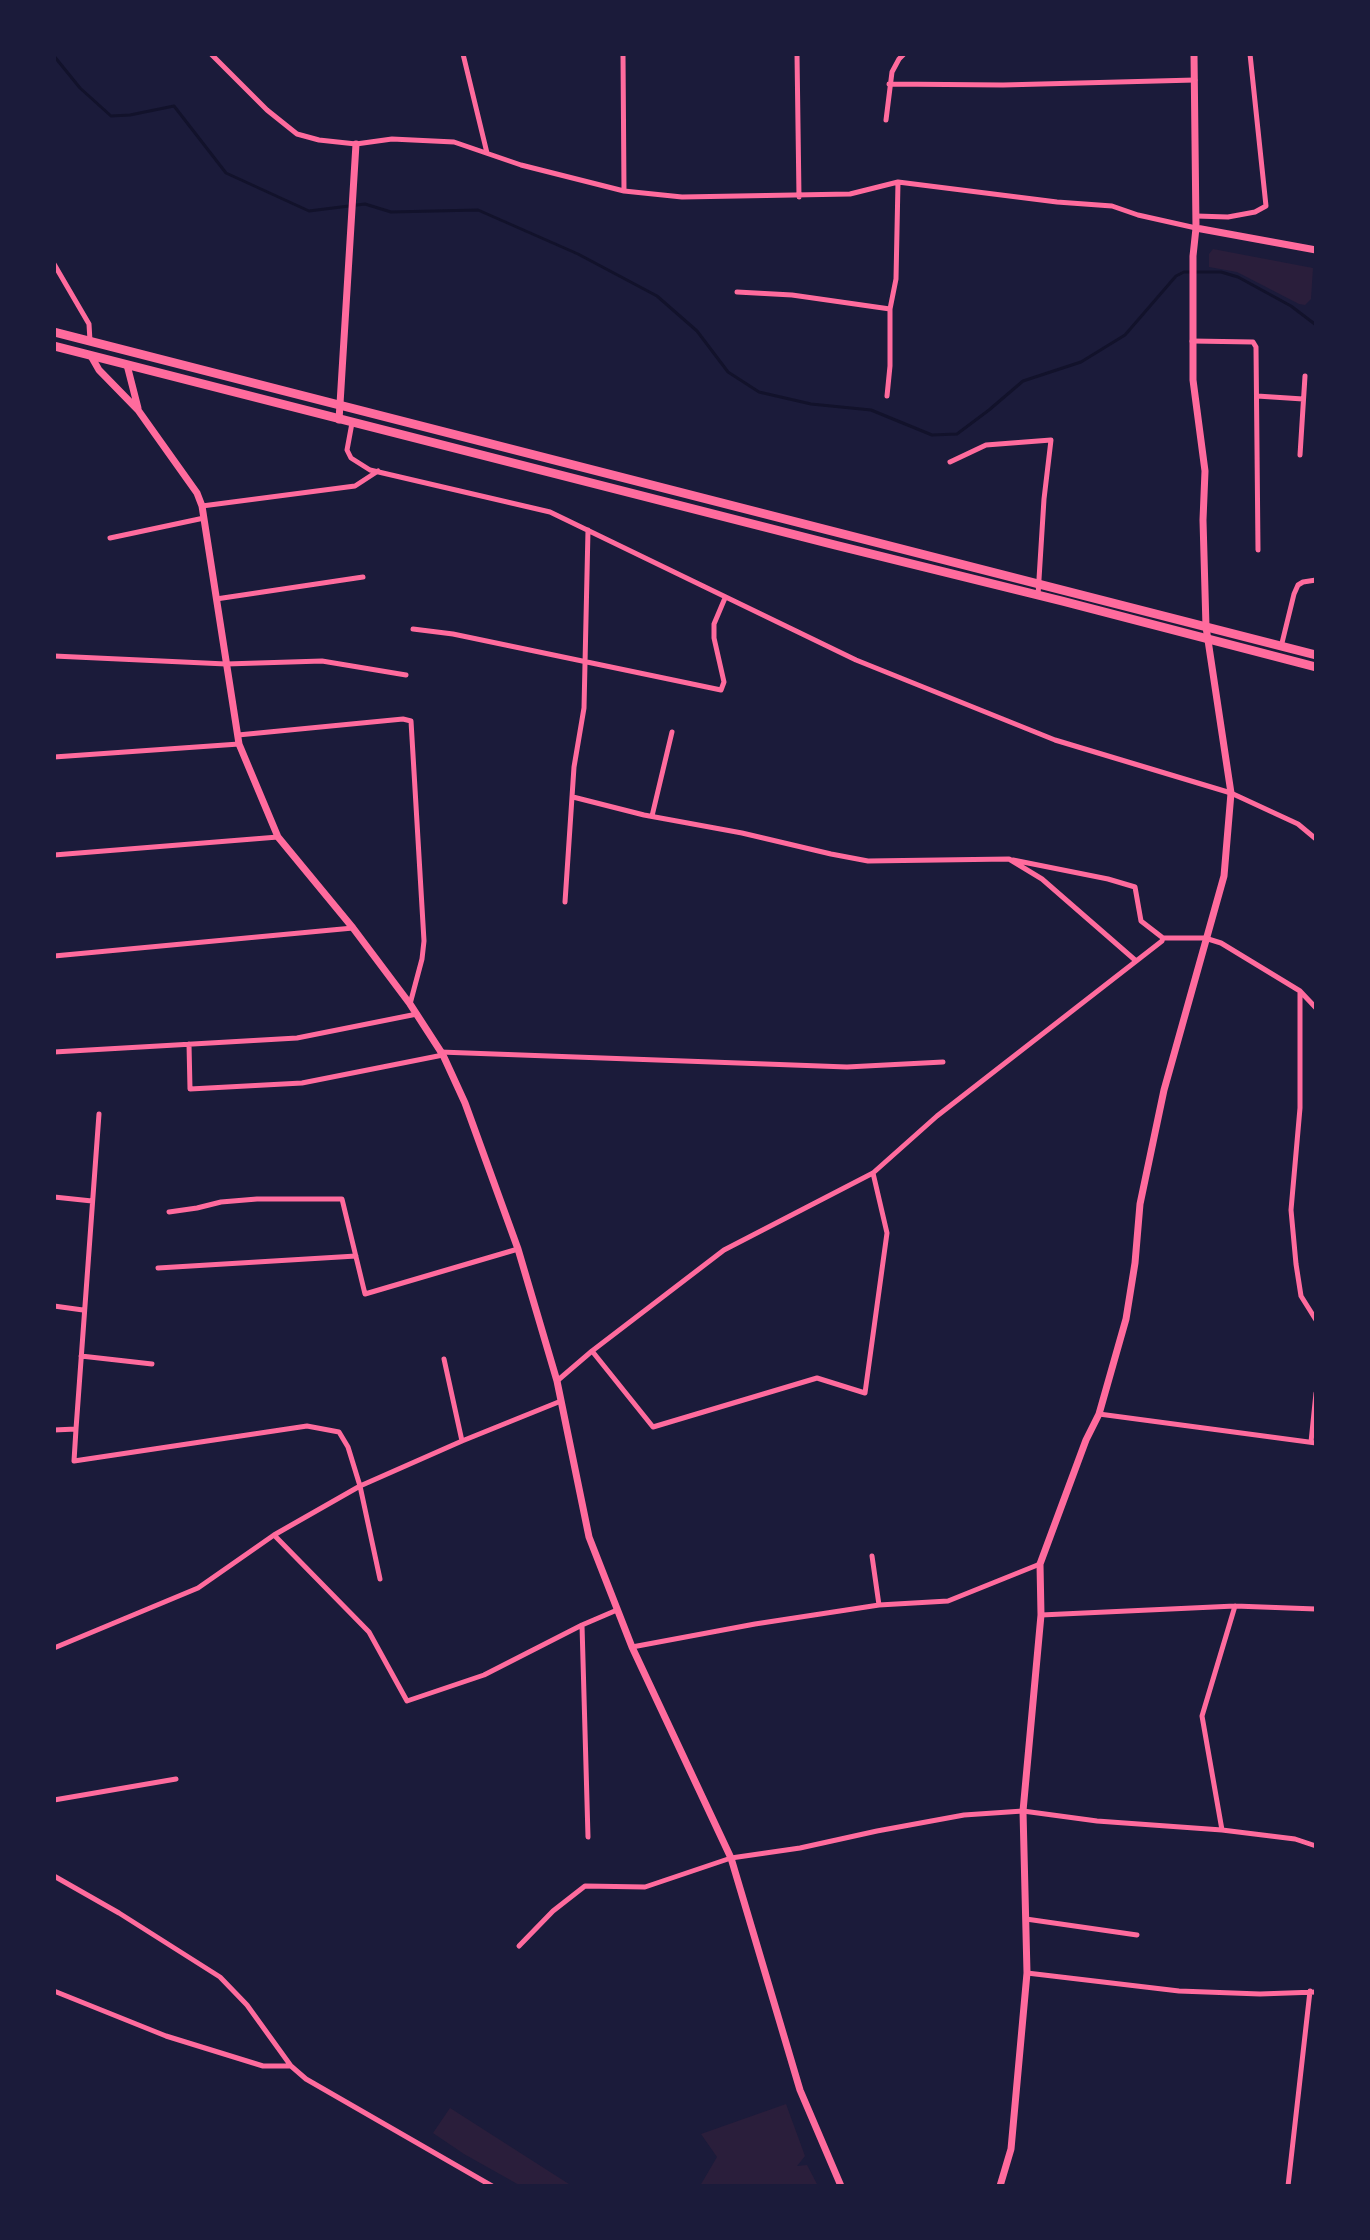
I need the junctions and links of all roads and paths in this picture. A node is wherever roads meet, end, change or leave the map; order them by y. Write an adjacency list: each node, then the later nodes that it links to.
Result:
1 (211, 54): 11 (street)
2 (463, 54): 12 (street)
3 (623, 54): 14 (street)
4 (797, 54): 15 (street)
5 (904, 54): 9 (street)
6 (1194, 54): 8 (street)
7 (1250, 54): 16 (street)
8 (1195, 80): 9 (street); 16 (street)
9 (890, 84): 10 (street)
10 (886, 120)
11 (356, 144): 12 (street); 32 (street)
12 (487, 153): 14 (street)
13 (897, 182): 15 (street); 17 (street); 21 (street)
14 (624, 191): 15 (street)
15 (799, 196)
16 (1196, 216): 17 (street)
17 (1196, 228): 18 (street); 24 (street)
18 (1316, 250)
19 (54, 264): 23 (street)
20 (737, 292): 21 (street)
21 (890, 309): 29 (street)
22 (54, 332): 23 (main road)
23 (90, 341): 32 (main road)
24 (1192, 341): 30 (street); 50 (street)
25 (54, 346): 26 (main road)
26 (91, 356): 27 (main road); 33 (street)
27 (127, 365): 33 (street); 34 (main road)
28 (1305, 376): 31 (street)
29 (887, 396)
30 (1257, 396): 31 (street); 43 (street)
31 (1303, 399): 36 (street)
32 (339, 406): 34 (street); 46 (main road)
33 (138, 410): 39 (street)
34 (339, 420): 35 (main road)
35 (352, 423): 38 (street); 47 (main road)
36 (1300, 456)
37 (950, 462): 46 (street)
38 (378, 471): 39 (street); 41 (street)
39 (202, 506): 40 (street)
40 (204, 518): 42 (street); 49 (street)
41 (588, 530): 48 (street); 57 (street)
42 (110, 538)
43 (1258, 550)
44 (363, 577): 49 (street)
45 (1316, 580): 53 (street)
46 (1039, 583): 47 (street); 50 (main road)
47 (1038, 595): 52 (main road)
48 (725, 598): 57 (street); 64 (street)
49 (216, 599): 56 (street)
50 (1206, 627): 52 (street); 53 (main road)
51 (414, 629): 57 (street)
52 (1207, 639): 58 (main road); 64 (street)
53 (1281, 647): 54 (main road)
54 (1316, 655)
55 (54, 656): 56 (street)
56 (226, 663): 59 (street); 61 (street)
57 (586, 663): 65 (street)
58 (1316, 667)
59 (406, 675)
60 (672, 732): 66 (street)
61 (238, 735): 62 (street); 78 (street)
62 (239, 744): 63 (street); 67 (street)
63 (54, 757)
64 (1232, 793): 68 (street); 74 (street)
65 (573, 798): 66 (street); 71 (street)
66 (652, 816): 70 (street)
67 (278, 837): 69 (street); 72 (street)
68 (1316, 839)
69 (54, 855)
70 (1009, 859): 73 (street); 76 (street)
71 (565, 902)
72 (353, 928): 75 (street); 78 (street)
73 (1163, 938): 74 (street); 76 (street)
74 (1205, 938): 77 (street); 103 (street)
75 (54, 956)
76 (1135, 960): 86 (street)
77 (1300, 991): 79 (street); 95 (street)
78 (410, 1004): 80 (street)
79 (1316, 1008)
80 (417, 1014): 81 (street); 83 (street)
81 (189, 1044): 82 (street); 83 (street)
82 (54, 1052)
83 (442, 1054): 84 (street); 90 (street)
84 (943, 1062)
85 (99, 1114): 88 (street)
86 (873, 1173): 96 (street); 96 (street)
87 (54, 1197): 88 (street)
88 (92, 1201): 94 (street)
89 (170, 1212): 91 (street)
90 (518, 1249): 91 (street); 100 (street)
91 (356, 1256): 92 (street)
92 (158, 1268)
93 (54, 1306): 94 (street)
94 (83, 1310): 97 (street)
95 (1316, 1320)
96 (592, 1351): 100 (street)
97 (81, 1356): 99 (street); 104 (street)
98 (444, 1359): 106 (street)
99 (152, 1364)
100 (557, 1381): 102 (street)
101 (1316, 1392): 107 (street)
102 (561, 1401): 106 (street); 116 (street)
103 (1099, 1414): 107 (street); 111 (street)
104 (76, 1429): 105 (street); 108 (street)
105 (54, 1430)
106 (462, 1441): 108 (street)
107 (1314, 1443)
108 (360, 1486): 109 (street); 112 (street)
109 (274, 1535): 118 (street); 120 (street)
110 (872, 1556): 113 (street)
111 (1040, 1564): 113 (street); 117 (street)
112 (380, 1579)
113 (879, 1605): 119 (street)
114 (1235, 1606): 115 (street); 117 (street); 124 (street)
115 (1316, 1609)
116 (617, 1610): 118 (street); 119 (street)
117 (1041, 1615): 123 (street)
118 (582, 1625): 125 (street)
119 (632, 1647): 127 (street)
120 (54, 1648)
121 (176, 1779): 122 (street)
122 (54, 1800)
123 (1023, 1811): 124 (street); 127 (street); 129 (street)
124 (1222, 1830): 126 (street)
125 (588, 1837)
126 (1316, 1846)
127 (731, 1858): 131 (street); 137 (street)
128 (54, 1876): 135 (street)
129 (1026, 1919): 130 (street); 132 (street)
130 (1137, 1935)
131 (519, 1946)
132 (1027, 1973): 134 (street); 138 (street)
133 (54, 1991): 135 (street)
134 (1313, 1992): 139 (street)
135 (291, 2066): 136 (street)
136 (492, 2186)
137 (841, 2186)
138 (1000, 2186)
139 (1288, 2186)

